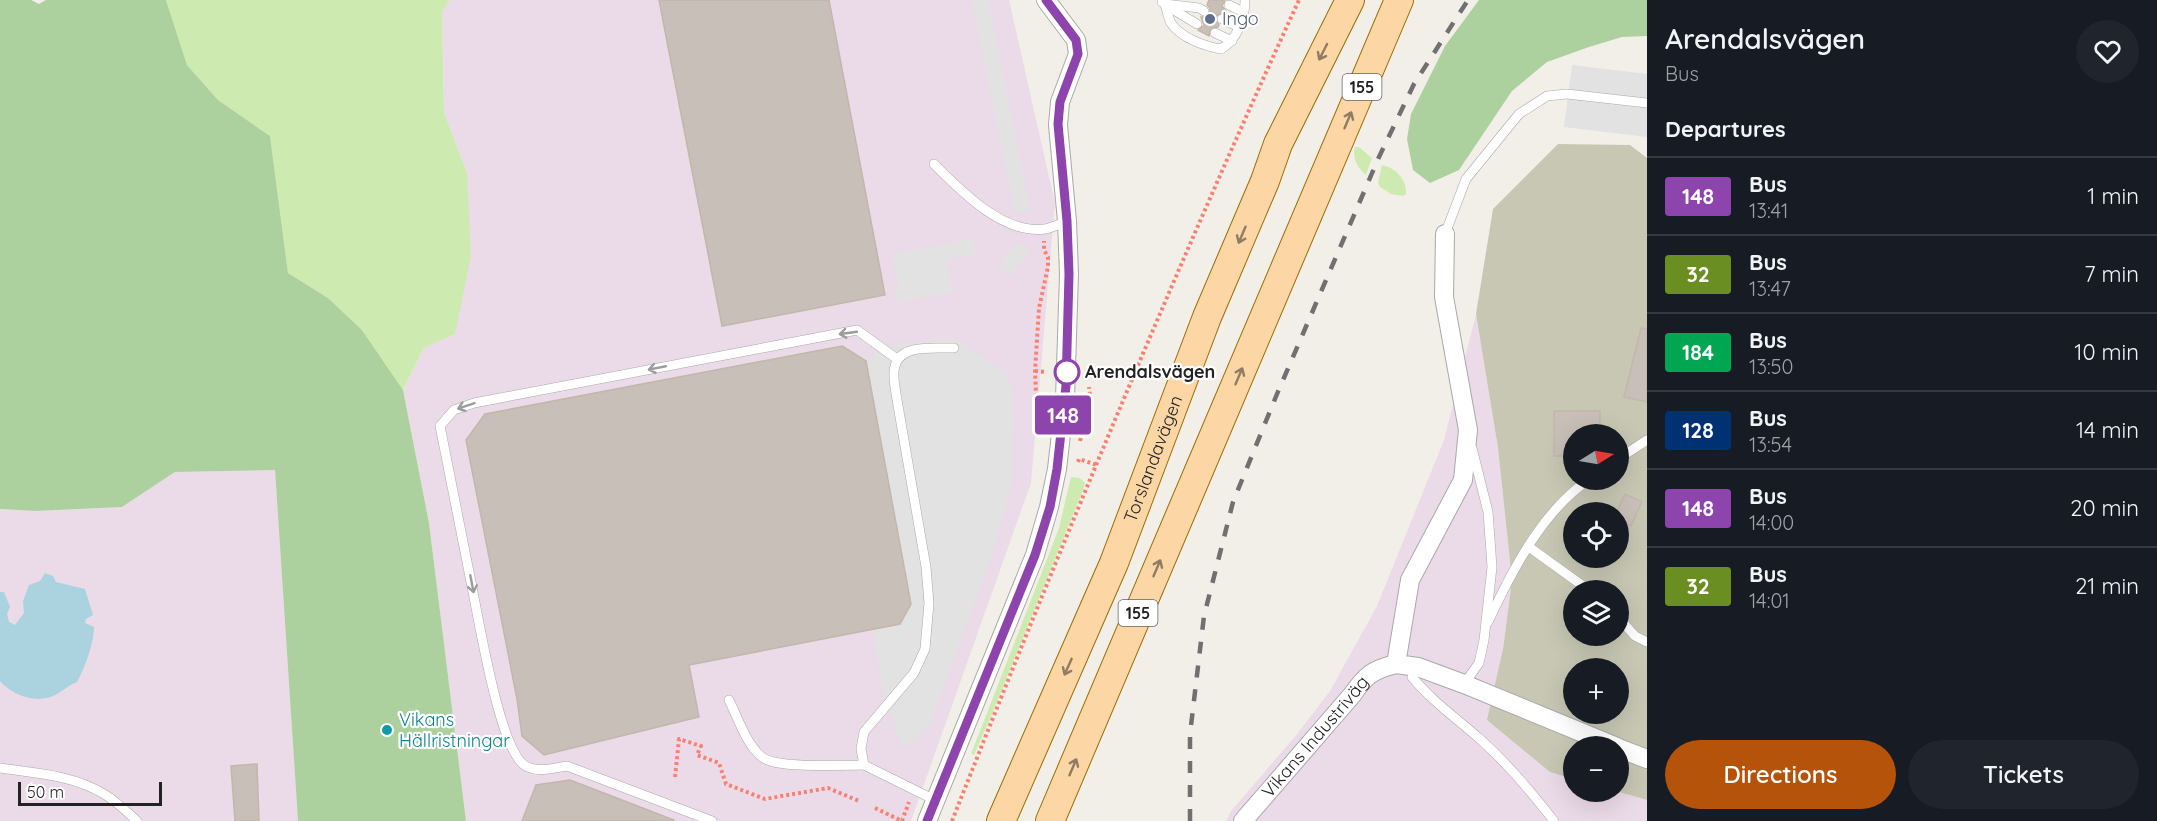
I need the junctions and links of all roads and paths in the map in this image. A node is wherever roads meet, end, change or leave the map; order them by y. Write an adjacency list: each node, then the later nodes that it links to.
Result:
1 (1046, 0): 18 (street)
2 (1183, 0): 7 (lane)
3 (1245, 0): 10 (lane)
4 (1299, 0): 53 (path)
5 (1350, 0): 54 (main road, Torslandavägen / 155, one-way to 54)
6 (1399, 0): 55 (main road, 155, one-way to 6)
7 (1165, 1): 9 (lane); 12 (lane); 15 (lane)
8 (1229, 5): 10 (lane)
9 (1201, 9)
10 (1243, 12): 13 (lane)
11 (1222, 20): 13 (lane)
12 (1197, 24)
13 (1239, 27): 15 (lane)
14 (1215, 33): 15 (lane)
15 (1232, 41)
16 (1647, 103): 19 (lane)
17 (934, 164): 18 (lane)
18 (1067, 221): 46 (street)
19 (1446, 234): 25 (street)
20 (954, 348): 21 (lane)
21 (897, 359): 42 (lane); 50 (lane, one-way to 50)
22 (1035, 371): 23 (path)
23 (1047, 372)
24 (1089, 387): 27 (path)
25 (1468, 430): 33 (lane); 35 (street)
26 (1647, 440): 28 (lane)
27 (1079, 444)
28 (1629, 452)
29 (1577, 490): 30 (lane)
30 (1529, 548): 31 (lane); 33 (lane)
31 (1574, 580)
32 (1629, 629): 34 (lane)
33 (1484, 633): 37 (lane)
34 (1647, 642)
35 (1396, 664): 36 (street, Vikans Industriväg); 56 (street, Vikans Industriväg)
36 (1418, 667): 37 (street, Vikans Industriväg); 57 (lane)
37 (1464, 684): 39 (street, Vikans Industriväg)
38 (729, 700): 42 (lane)
39 (1591, 736)
40 (1629, 752): 41 (street, Vikans Industriväg)
41 (1647, 759)
42 (864, 765): 45 (lane)
43 (0, 768): 49 (lane)
44 (675, 777): 47 (path)
45 (913, 790): 46 (lane); 51 (path)
46 (935, 800): 52 (street)
47 (859, 801)
48 (875, 808): 51 (path)
49 (137, 821)
50 (712, 821)
51 (902, 821)
52 (927, 821)
53 (952, 821)
54 (1001, 821)
55 (1050, 821)
56 (1243, 821)
57 (1554, 821)

